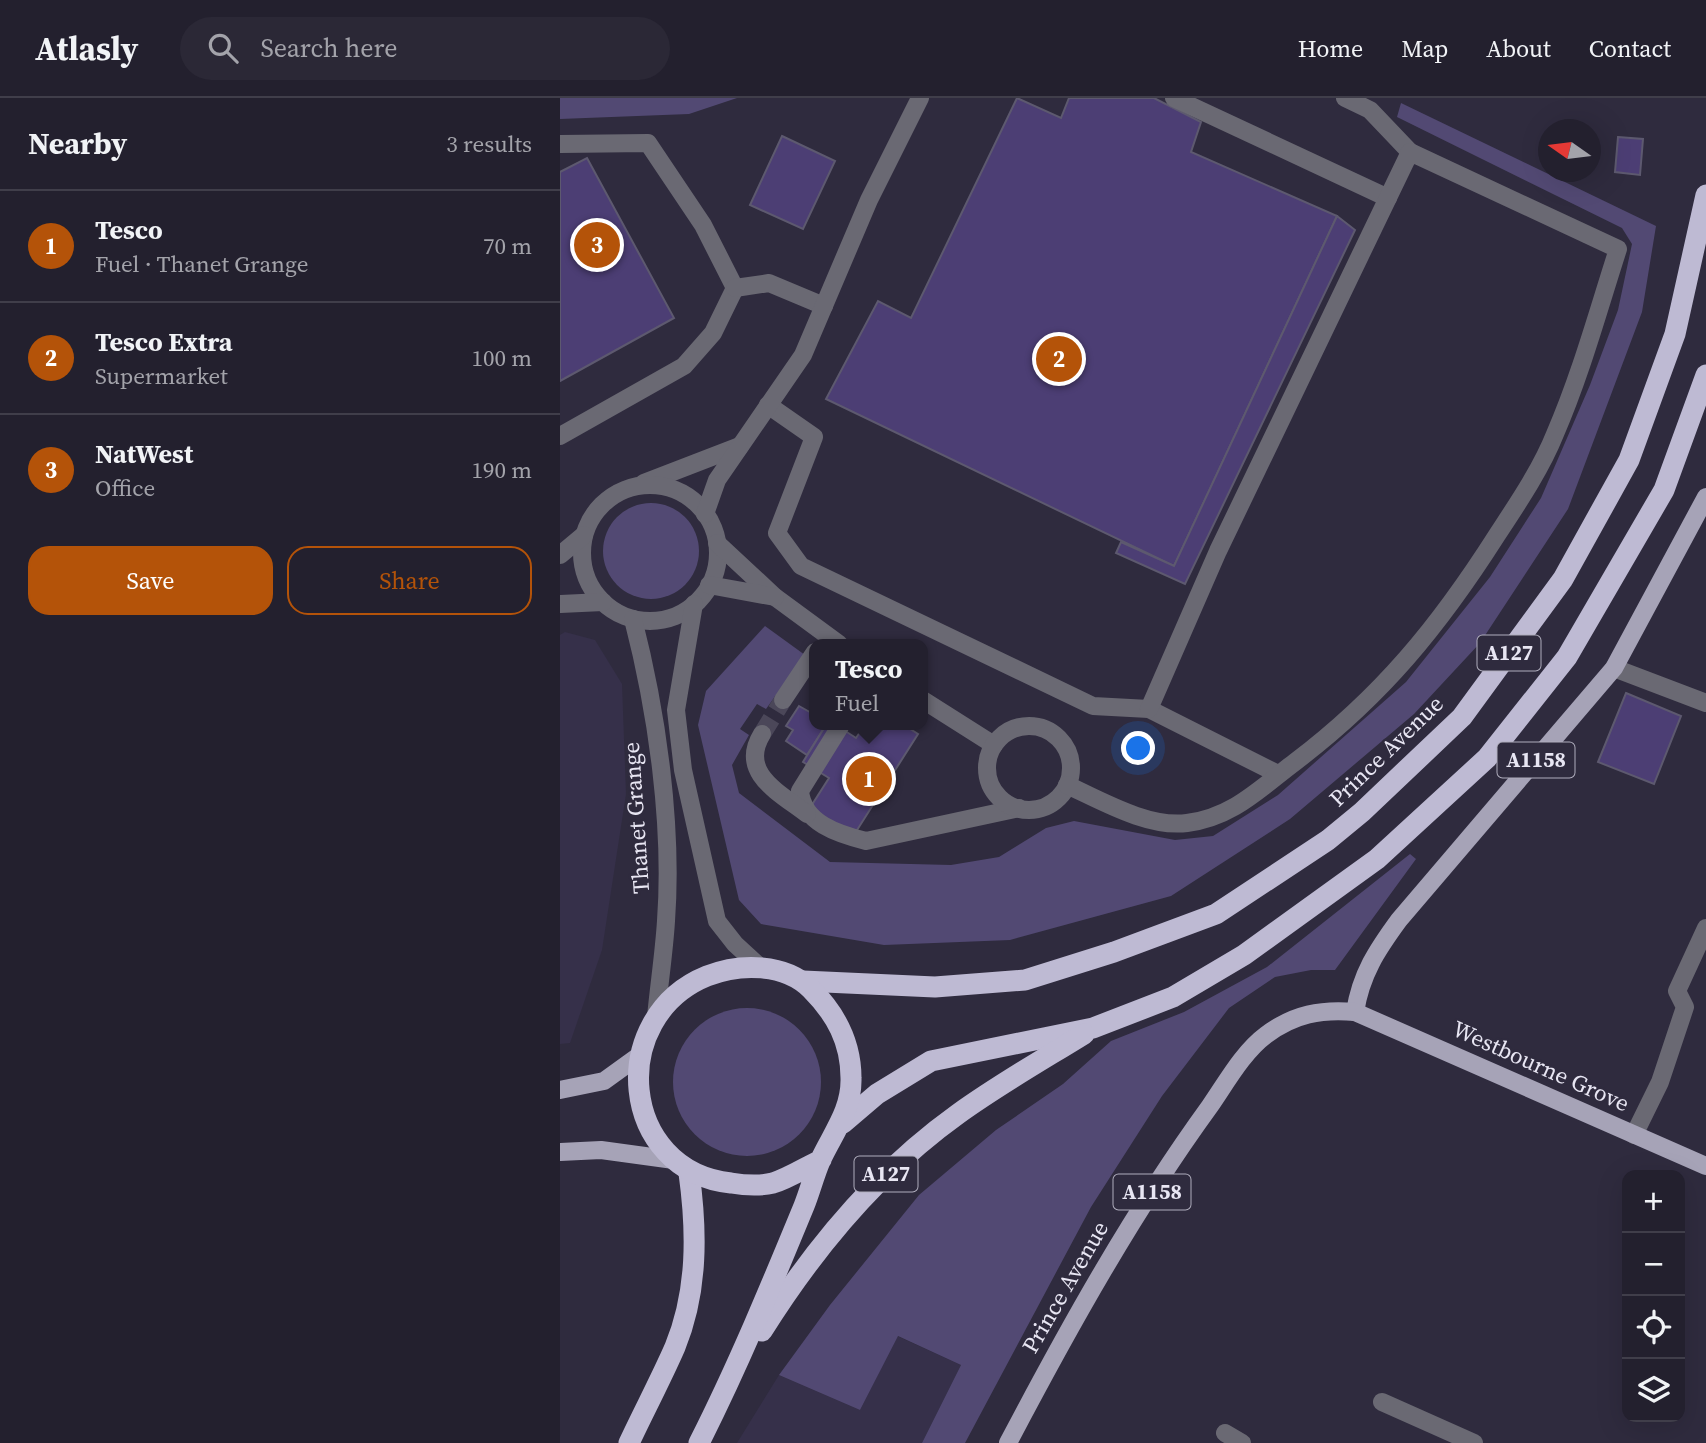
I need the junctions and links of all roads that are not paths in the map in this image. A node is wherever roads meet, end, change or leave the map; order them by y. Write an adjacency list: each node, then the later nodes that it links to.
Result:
1 (920, 98): 9 (street)
2 (1174, 98): 7 (street)
3 (1345, 98): 5 (street)
4 (560, 144): 8 (street)
5 (1410, 152): 7 (street); 36 (street)
6 (1706, 195): 42 (highway, Prince Avenue / A127)
7 (1388, 198): 32 (street)
8 (735, 288): 9 (street); 12 (street)
9 (824, 306): 11 (street)
10 (1706, 375): 45 (highway, A127)
11 (768, 405): 13 (street); 32 (street)
12 (560, 436)
13 (740, 446): 14 (street); 16 (street)
14 (637, 486): 16 (street); 17 (street)
15 (1706, 496): 28 (main road, A1158)
16 (705, 513): 18 (street)
17 (584, 534): 19 (street); 22 (street)
18 (717, 543): 20 (street); 21 (street)
19 (560, 555)
20 (709, 585): 21 (street); 24 (street)
21 (775, 597): 26 (street)
22 (603, 602): 23 (street); 25 (street)
23 (560, 604)
24 (694, 604): 25 (street); 41 (street)
25 (633, 619): 44 (street, Thanet Grange)
26 (826, 639)
27 (809, 661): 29 (street)
28 (1614, 668): 30 (street); 43 (main road, A1158)
29 (783, 701)
30 (1706, 703)
31 (928, 704): 35 (street)
32 (1149, 709): 36 (street)
33 (838, 730): 39 (street)
34 (762, 734): 39 (street)
35 (994, 745): 37 (street); 38 (street)
36 (1279, 774): 37 (street)
37 (1067, 785): 38 (street)
38 (1019, 808): 39 (street)
39 (807, 814)
40 (1706, 928): 49 (street)
41 (761, 968): 42 (highway); 44 (highway)
42 (803, 981): 48 (highway)
43 (1355, 1012): 49 (main road, Westbourne Grove / A1158); 59 (main road, Prince Avenue / A1158)
44 (656, 1017): 46 (highway)
45 (1093, 1028): 48 (highway, A127); 54 (highway, A127)
46 (640, 1055): 47 (main road); 52 (highway)
47 (560, 1090)
48 (842, 1123): 51 (highway)
49 (1634, 1135): 53 (main road, Westbourne Grove / A1158)
50 (560, 1152): 52 (main road)
51 (821, 1160): 52 (highway); 54 (highway, A127)
52 (682, 1166): 57 (highway)
53 (1706, 1166)
54 (733, 1377): 58 (highway, A127)
55 (1382, 1402): 61 (street)
56 (1225, 1433): 60 (street)
57 (629, 1443)
58 (699, 1443)
59 (1008, 1443)
60 (1242, 1443)
61 (1474, 1443)

